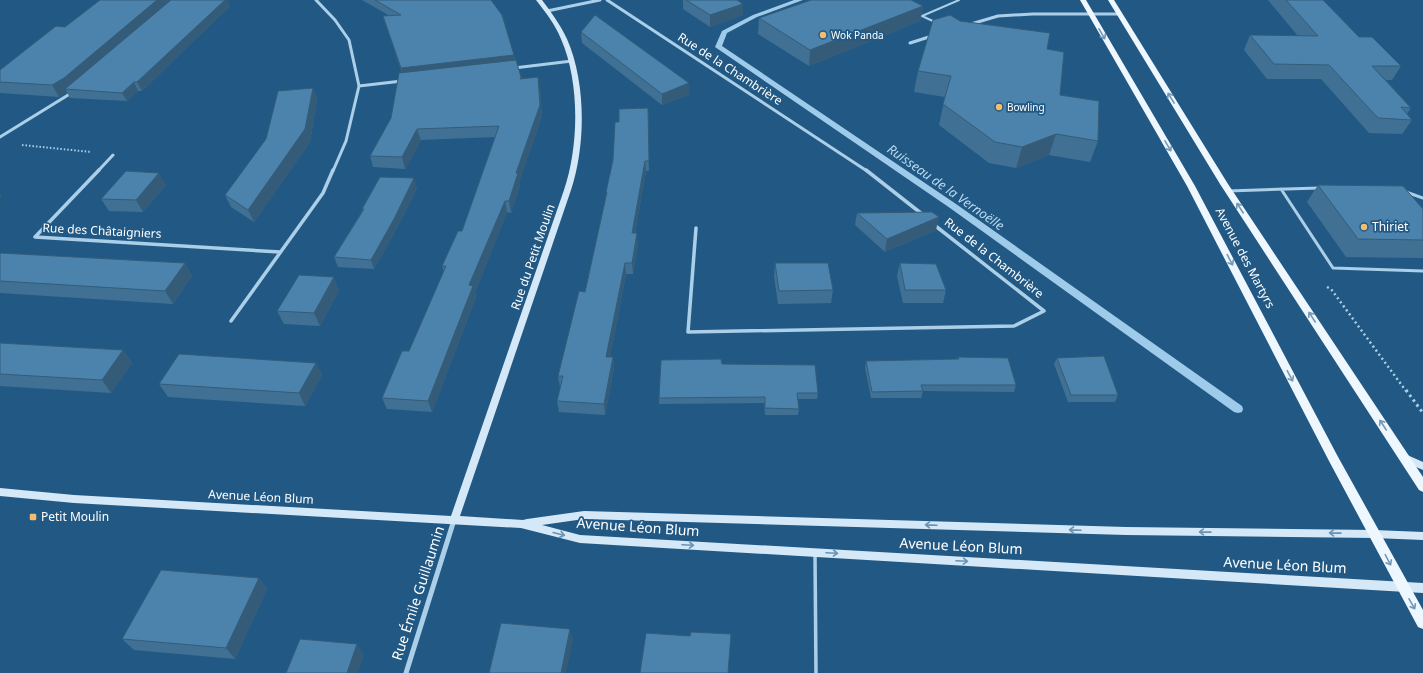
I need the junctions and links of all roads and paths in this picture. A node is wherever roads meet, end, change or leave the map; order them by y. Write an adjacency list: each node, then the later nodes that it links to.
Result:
1 (316, 0): 20 (street)
2 (538, 0): 8 (main road, Rue du Petit Moulin)
3 (600, 0): 8 (street)
4 (607, 0): 32 (street, Rue de la Chambrière)
5 (959, 0): 12 (lane)
6 (1083, 0): 10 (main road, Avenue des Martyrs)
7 (1111, 0): 11 (main road, Avenue des Martyrs)
8 (547, 11): 17 (main road, Rue du Petit Moulin)
9 (916, 13): 12 (lane)
10 (1090, 14): 11 (street); 13 (street); 44 (main road, Avenue des Martyrs, one-way to 44)
11 (1119, 14): 27 (main road, Avenue des Martyrs, one-way to 11)
12 (922, 16): 14 (lane)
13 (964, 26)
14 (944, 27)
15 (937, 34): 16 (street)
16 (910, 43)
17 (572, 61): 18 (street); 42 (main road, Rue du Petit Moulin)
18 (509, 68)
19 (406, 80): 20 (street)
20 (359, 86): 33 (street)
21 (79, 87): 22 (street)
22 (0, 137)
23 (15, 145): 24 (path)
24 (113, 155): 33 (street, Rue des Châtaigniers)
25 (1326, 188): 26 (lane)
26 (1281, 189): 27 (lane); 34 (lane)
27 (1228, 191): 38 (main road, Avenue des Martyrs, one-way to 27)
28 (1402, 191): 29 (lane)
29 (1408, 193): 30 (lane); 31 (lane)
30 (1412, 198)
31 (1423, 198)
32 (696, 228)
33 (280, 252): 36 (street)
34 (1423, 270)
35 (1326, 286): 37 (path)
36 (231, 321)
37 (1423, 413)
38 (1405, 458): 39 (main road); 40 (main road, Avenue des Martyrs)
39 (1423, 466)
40 (1423, 487)
41 (0, 492): 42 (main road, Avenue Léon Blum)
42 (454, 520): 43 (main road, Avenue Léon Blum); 50 (street, Rue Émile Guillaumin)
43 (521, 524): 44 (main road, Avenue Léon Blum, one-way to 43); 46 (main road, Avenue Léon Blum, one-way to 46)
44 (1374, 534): 45 (main road, Avenue Léon Blum); 47 (main road, Avenue des Martyrs, one-way to 47)
45 (1423, 536)
46 (815, 552): 47 (main road, Avenue Léon Blum, one-way to 47); 51 (lane)
47 (1401, 586): 48 (main road, Avenue Léon Blum); 49 (main road, Avenue des Martyrs, one-way to 49)
48 (1423, 588)
49 (1423, 623)
50 (406, 673)
51 (816, 673)

